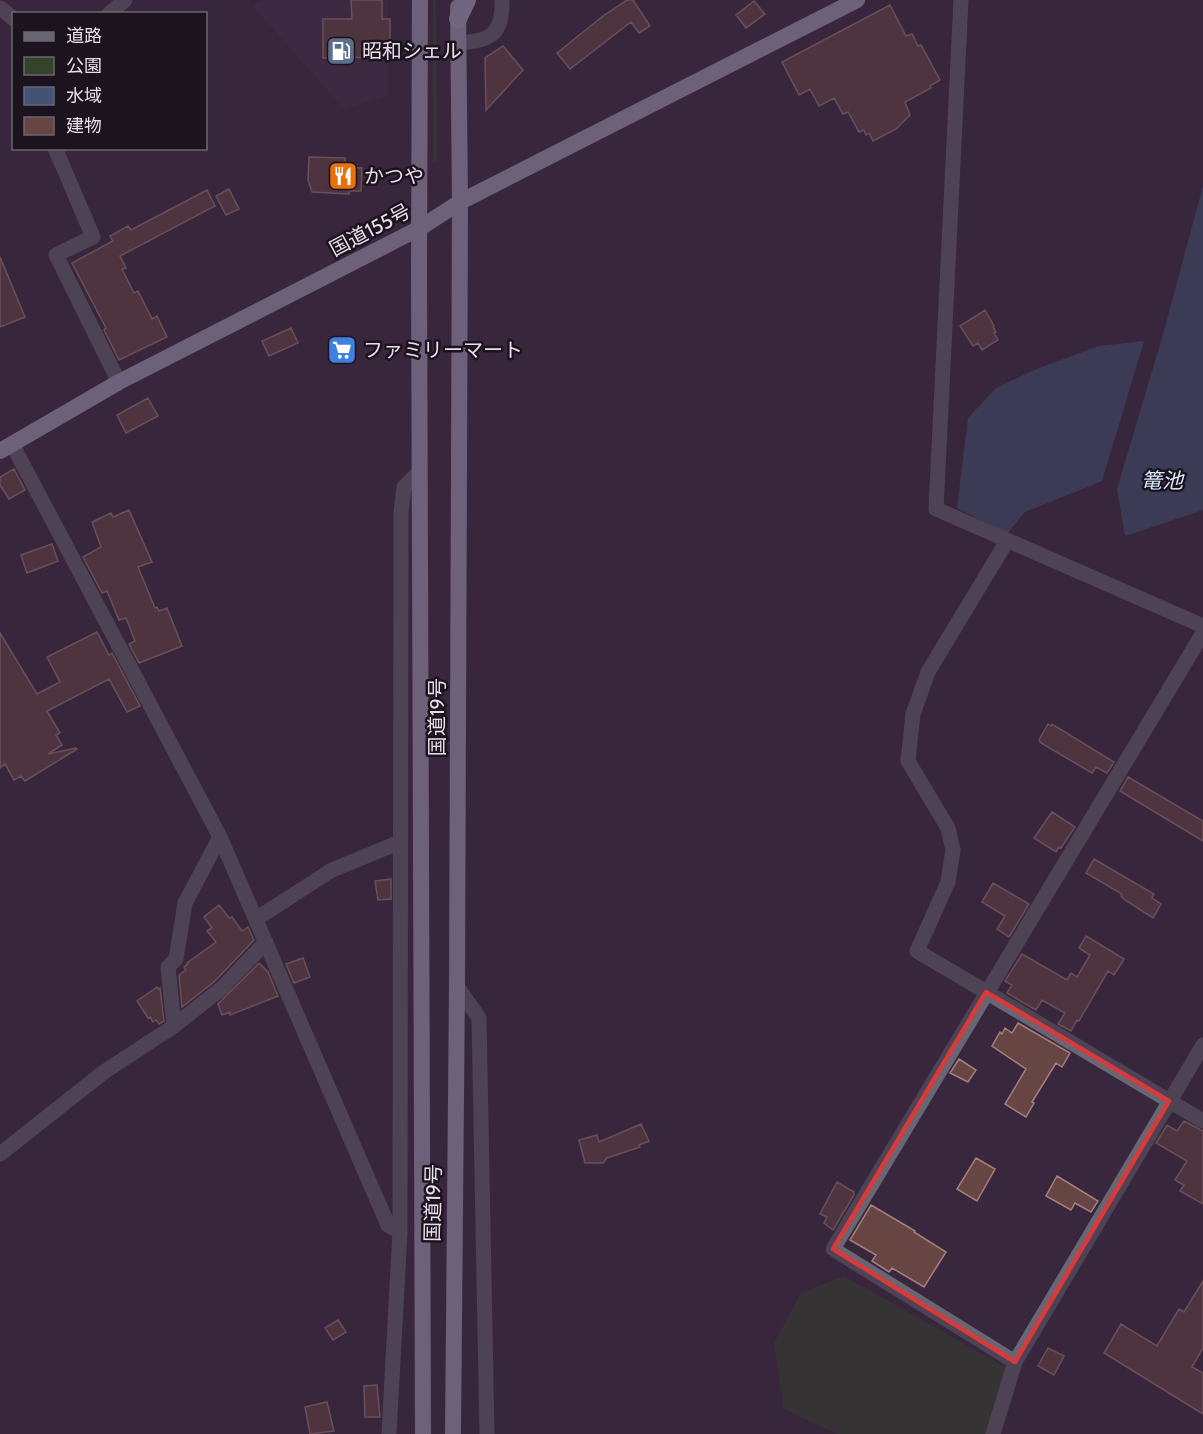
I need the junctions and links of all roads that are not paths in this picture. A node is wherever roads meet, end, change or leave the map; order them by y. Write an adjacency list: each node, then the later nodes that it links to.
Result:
1 (125, 0): 9 (street)
2 (420, 0): 15 (highway, 国道19号)
3 (458, 0): 11 (highway, 国道19号)
4 (467, 0): 11 (highway)
5 (502, 0): 12 (street)
6 (856, 0): 14 (highway, 国道155号)
7 (961, 0): 19 (street)
8 (0, 8): 10 (street)
9 (110, 12)
10 (12, 17)
11 (458, 19): 12 (highway, 国道19号)
12 (459, 43): 14 (highway, 国道19号)
13 (56, 150): 16 (street)
14 (460, 202): 15 (highway, 国道155号); 26 (highway, 国道19号)
15 (420, 228): 16 (highway, 国道155号); 18 (highway, 国道19号)
16 (119, 382): 17 (highway, 国道155号)
17 (6, 447): 22 (street)
18 (420, 471): 23 (street); 36 (highway, 国道19号)
19 (1008, 541): 20 (street); 27 (street)
20 (1203, 626)
21 (1203, 633): 27 (street)
22 (220, 837): 24 (street); 28 (street)
23 (400, 842): 24 (street); 33 (street)
24 (256, 919): 25 (street)
25 (266, 942): 28 (street); 33 (street)
26 (458, 986): 37 (highway, 国道19号); 38 (street)
27 (986, 992): 30 (street); 34 (street)
28 (174, 1026): 32 (street)
29 (1203, 1045): 30 (street)
30 (1169, 1101): 31 (street); 34 (street)
31 (1203, 1121)
32 (0, 1154)
33 (400, 1232): 35 (street)
34 (1015, 1362): 39 (street)
35 (388, 1434)
36 (423, 1434)
37 (453, 1434)
38 (487, 1434)
39 (993, 1434)

